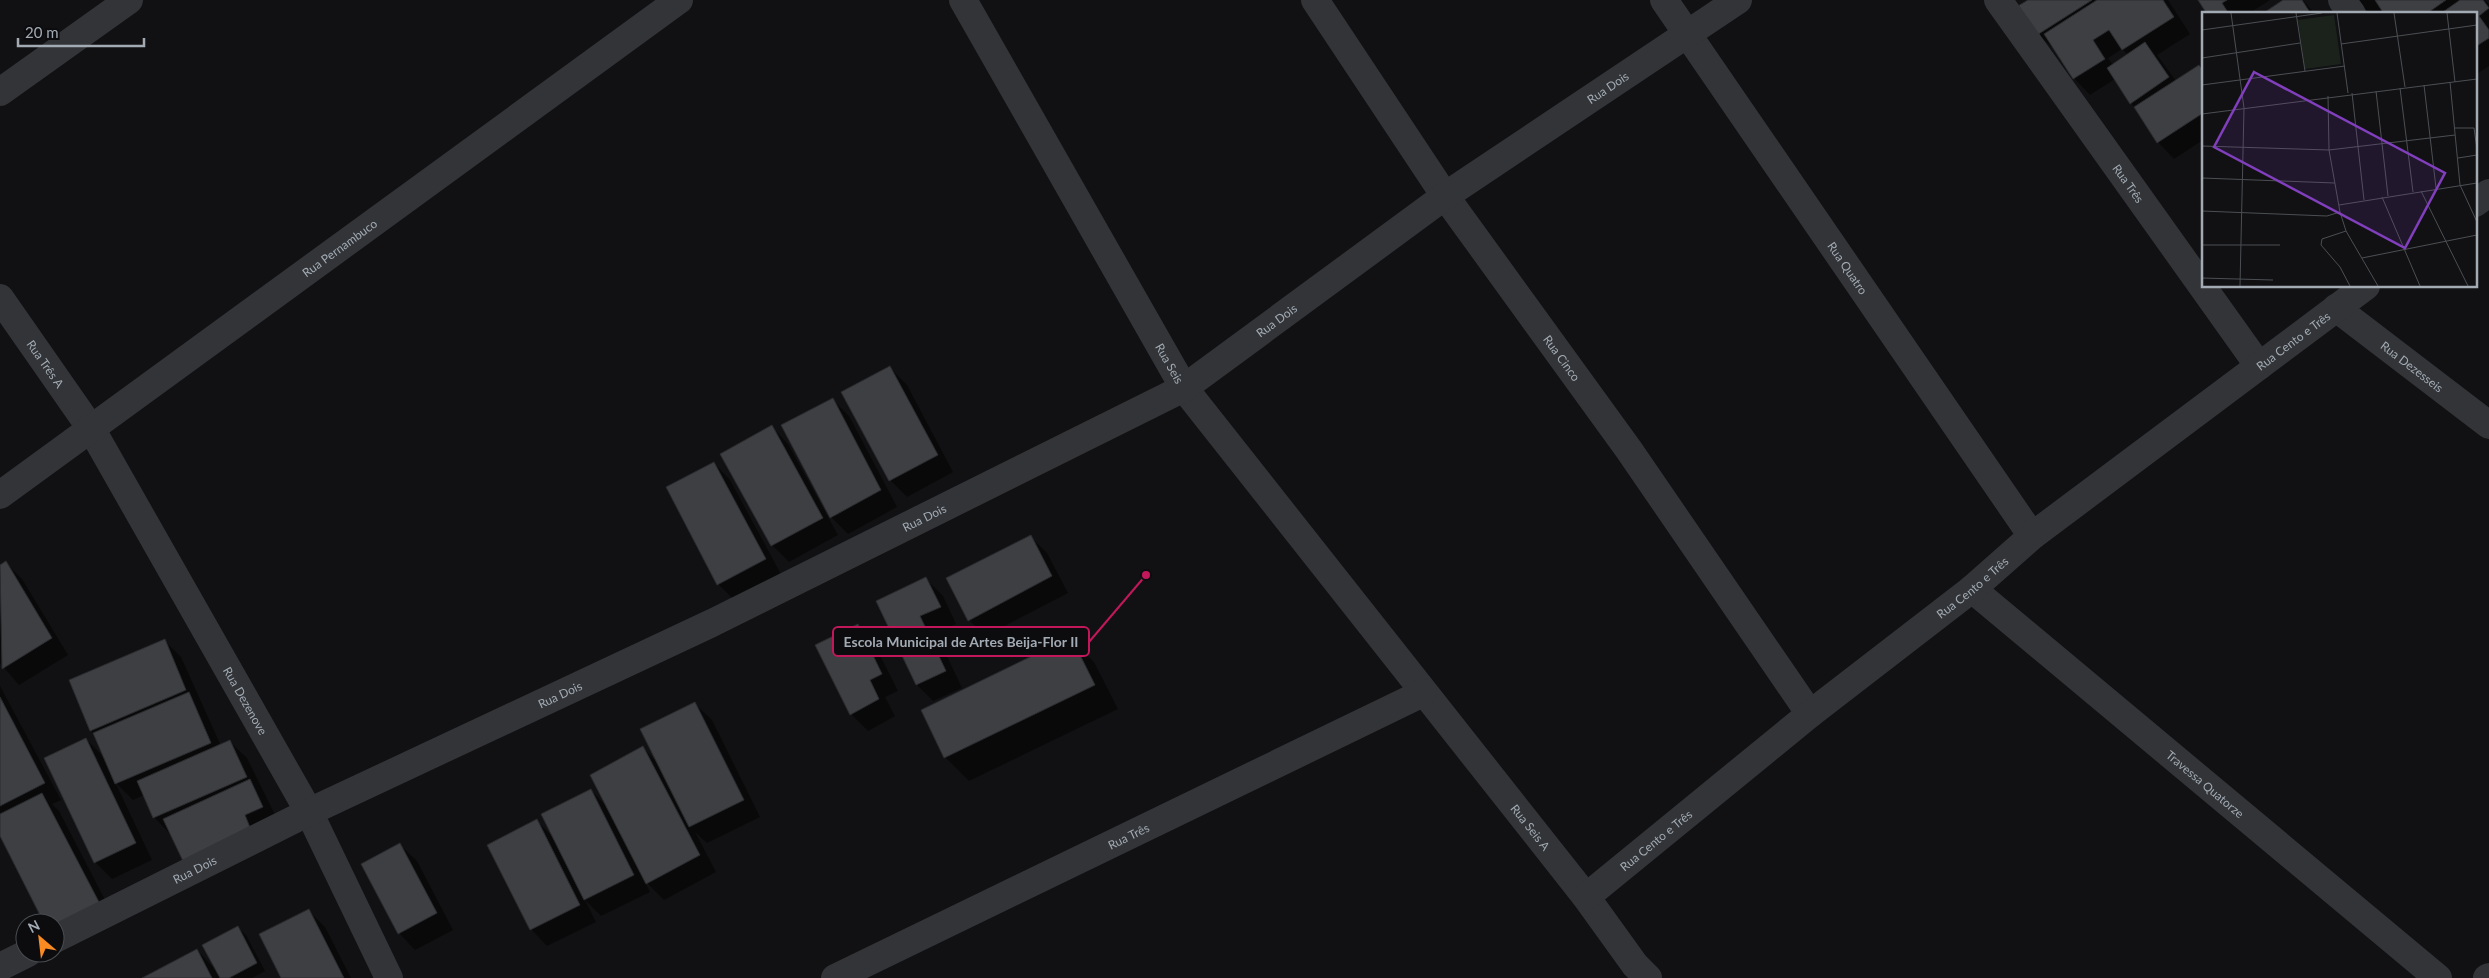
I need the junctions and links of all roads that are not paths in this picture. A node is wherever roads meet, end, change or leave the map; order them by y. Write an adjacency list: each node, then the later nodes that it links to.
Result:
1 (129, 0): 11 (street)
2 (678, 0): 21 (street, Rua Pernambuco)
3 (963, 0): 19 (street, Rua Seis)
4 (1315, 0): 12 (street, Rua Cinco)
5 (1664, 0): 10 (street, Rua Quatro)
6 (1738, 0): 10 (street, Rua Dois)
7 (1998, 0): 13 (street, Rua Três)
8 (2342, 0): 9 (street)
9 (2351, 12)
10 (1688, 35): 12 (street, Rua Dois); 23 (street, Rua Quatro)
11 (0, 92)
12 (1445, 196): 19 (street, Rua Dois); 26 (street, Rua Cinco)
13 (2202, 286)
14 (2203, 288): 18 (street, Rua Três)
15 (2363, 288): 17 (street, Rua Cento e Três)
16 (0, 298): 21 (street, Rua Três A)
17 (2336, 308): 18 (street, Rua Cento e Três); 20 (street, Rua Dezesseis)
18 (2259, 366): 23 (street, Rua Cento e Três)
19 (1184, 388): 25 (street, Rua Seis); 27 (street, Rua Dois)
20 (2489, 425)
21 (92, 430): 22 (street, Rua Pernambuco); 27 (street, Rua Dezenove)
22 (0, 496)
23 (2032, 536): 24 (street, Rua Cento e Três)
24 (1972, 589): 26 (street, Rua Cento e Três); 35 (street, Travessa Quatorze)
25 (1423, 693): 28 (street, Rua Seis A); 34 (street, Rua Três)
26 (1810, 714): 28 (street, Rua Cento e Três)
27 (309, 812): 29 (street, Rua Dois); 33 (street, Rua Dezenove)
28 (1586, 897): 32 (street, Rua Seis A)
29 (65, 934)
30 (15, 960): 31 (street)
31 (0, 967)
32 (1636, 974)
33 (389, 978)
34 (835, 978)
35 (2438, 978)

